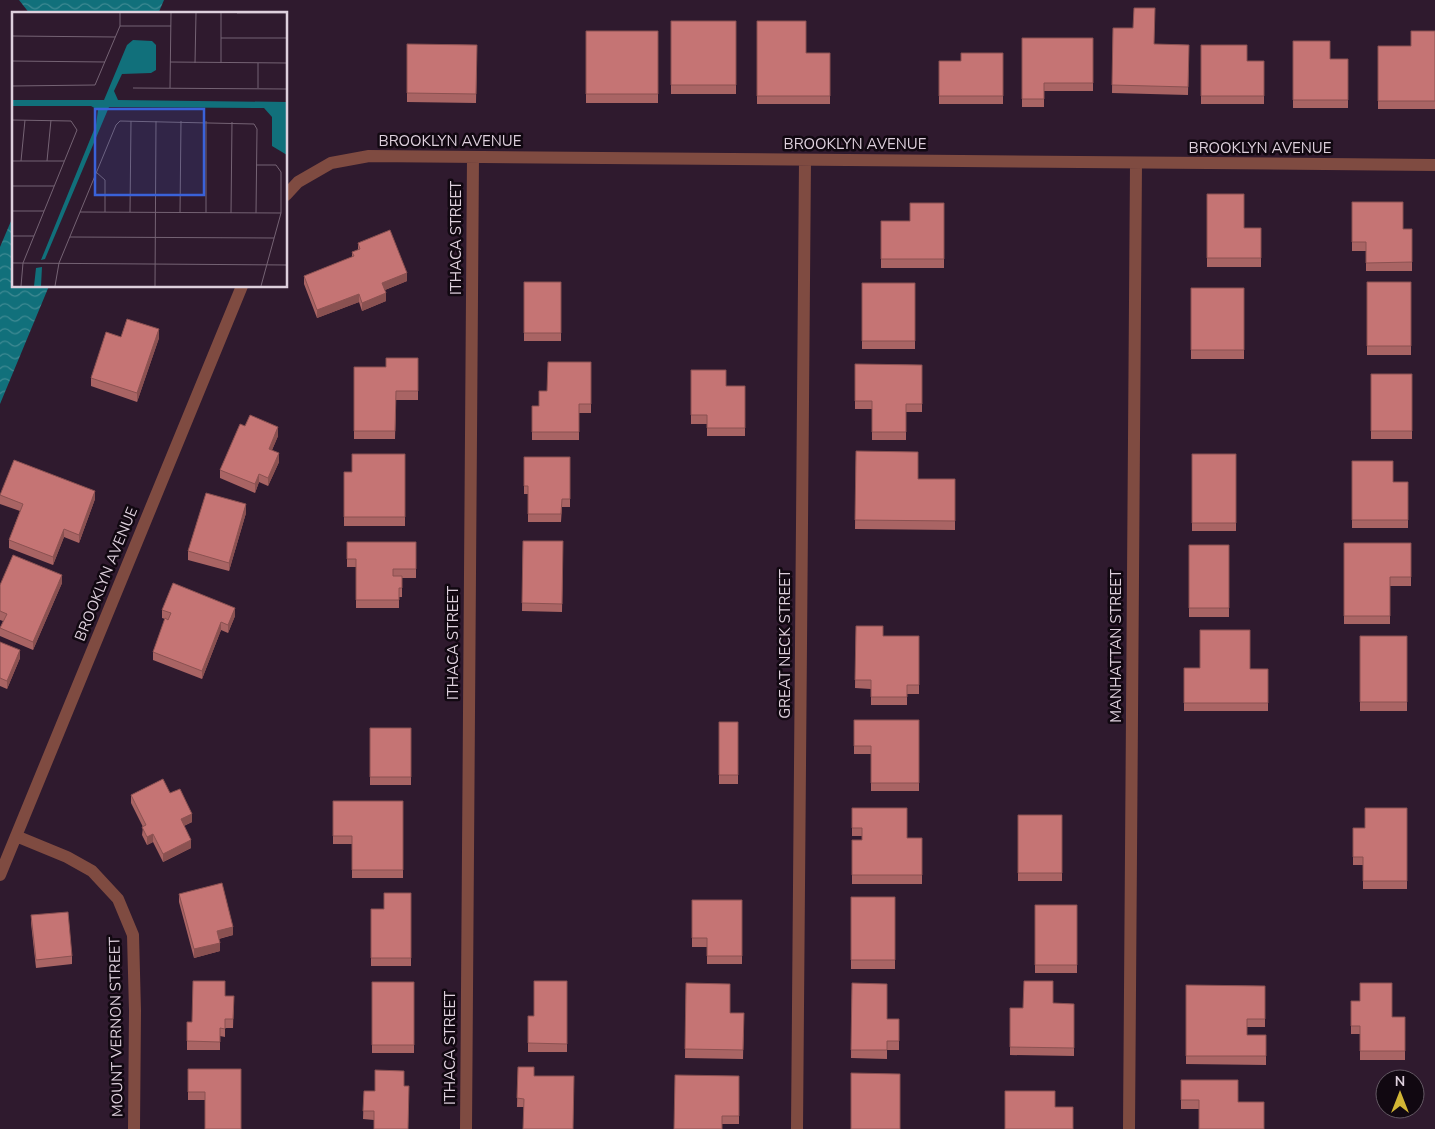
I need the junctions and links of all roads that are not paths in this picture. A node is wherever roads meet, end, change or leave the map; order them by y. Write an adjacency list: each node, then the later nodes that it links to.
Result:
1 (473, 157): 2 (street, BROOKLYN AVENUE); 5 (street, BROOKLYN AVENUE); 10 (street, ITHACA STREET)
2 (805, 160): 3 (street, BROOKLYN AVENUE); 11 (street, GREAT NECK STREET)
3 (1136, 163): 4 (street, BROOKLYN AVENUE); 12 (street, MANHATTAN STREET)
4 (1435, 165)
5 (288, 193)
6 (241, 288): 7 (street, BROOKLYN AVENUE)
7 (16, 836): 8 (street, BROOKLYN AVENUE); 9 (street, MOUNT VERNON STREET)
8 (0, 875)
9 (134, 1129)
10 (466, 1129)
11 (797, 1129)
12 (1128, 1129)

